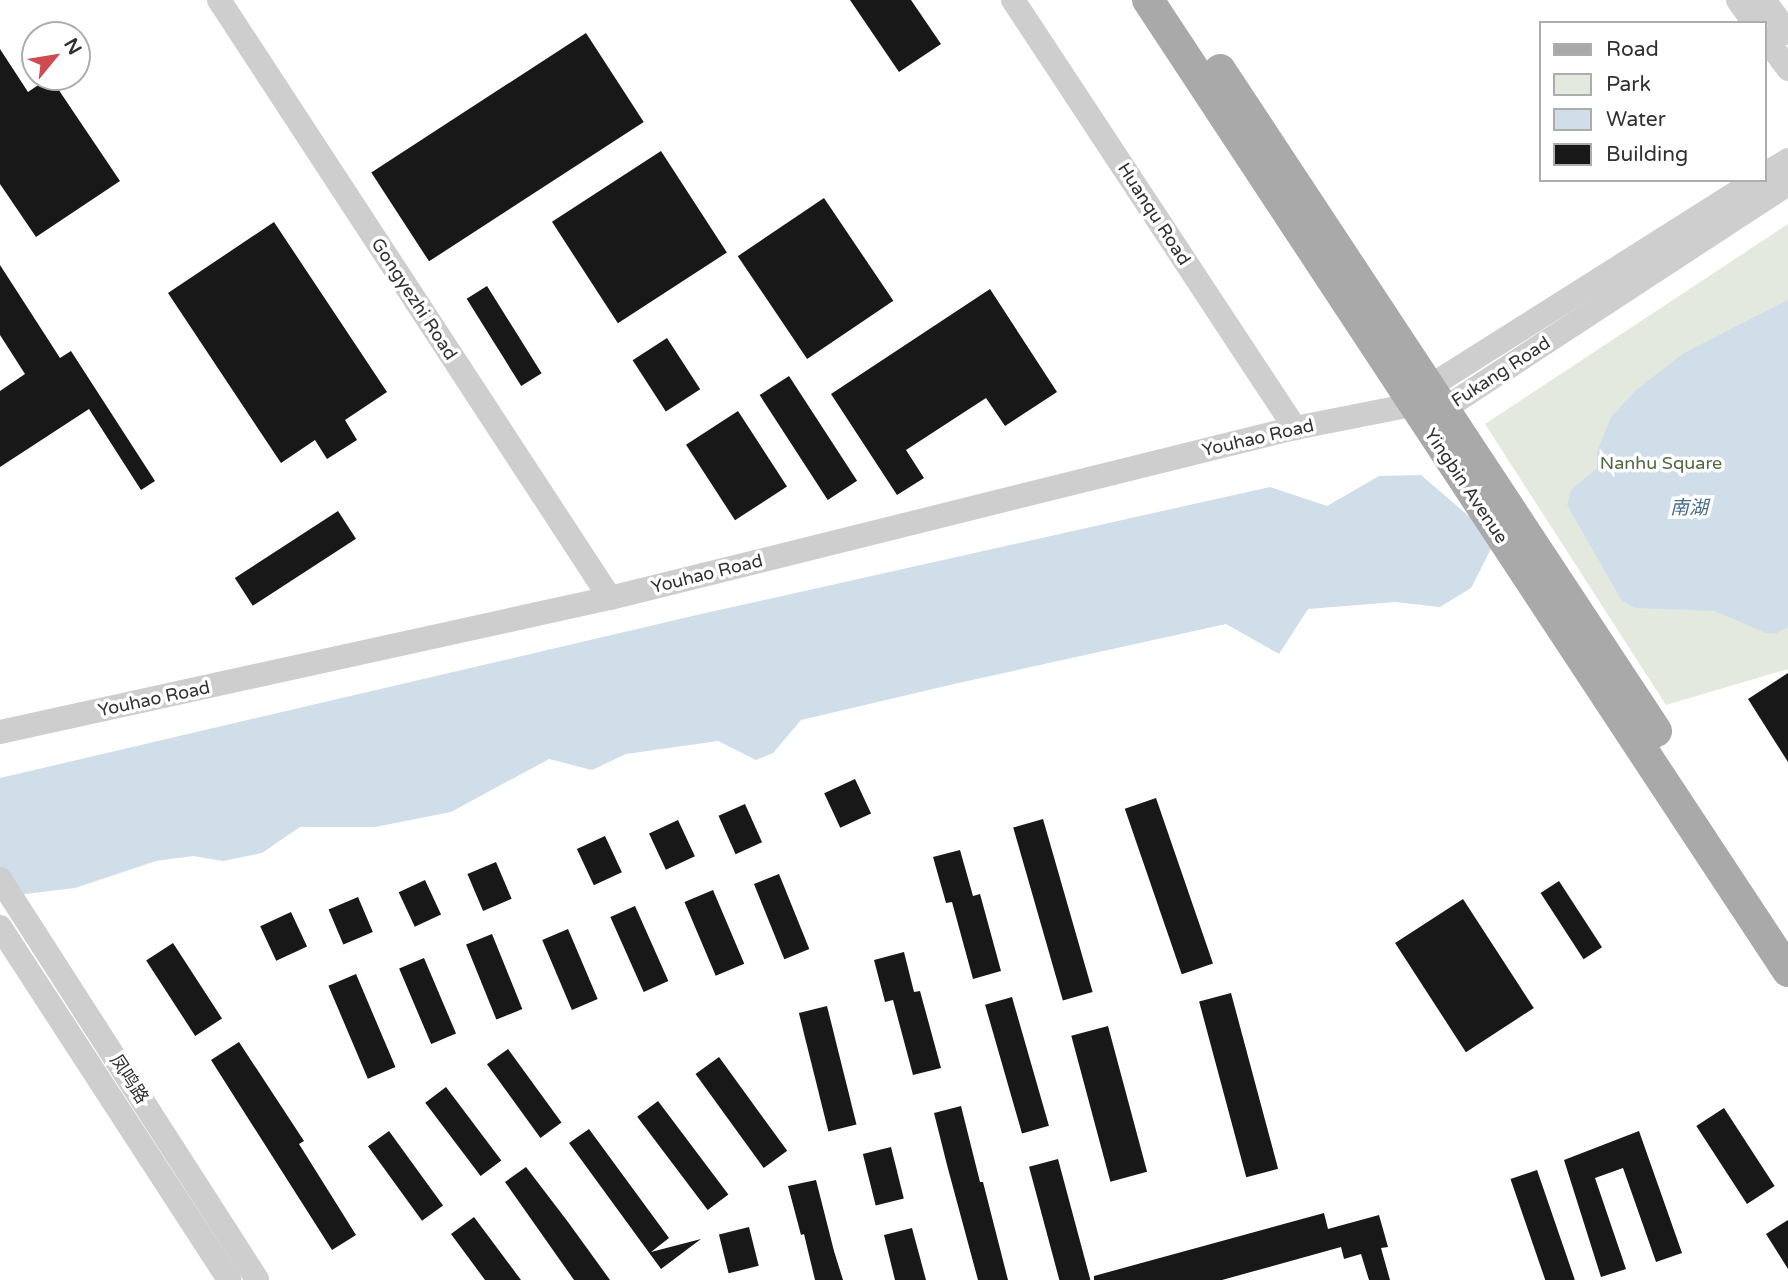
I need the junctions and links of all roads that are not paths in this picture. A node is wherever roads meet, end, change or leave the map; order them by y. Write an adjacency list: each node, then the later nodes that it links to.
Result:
1 (219, 0): 17 (street, Gongyezhi Road)
2 (1013, 0): 16 (street, Huanqu Road)
3 (1148, 0): 15 (main road, Yingbin Avenue)
4 (1173, 0): 15 (main road, Yingbin Avenue)
5 (1738, 0): 7 (street)
6 (1765, 0): 8 (street)
7 (1753, 21)
8 (1788, 33)
9 (1767, 41): 10 (street)
10 (1788, 69)
11 (1788, 160): 12 (street)
12 (1767, 173)
13 (1753, 182): 15 (street, Fukang Road)
14 (1788, 184): 15 (street, Fukang Road)
15 (1428, 400): 16 (street, Youhao Road); 21 (main road, Yingbin Avenue); 22 (main road, Yingbin Avenue)
16 (1295, 428): 17 (street, Youhao Road)
17 (610, 598): 18 (street, Youhao Road)
18 (0, 733)
19 (0, 879): 24 (street, 凤鸣路)
20 (0, 927): 23 (street, 凤鸣路)
21 (1788, 931)
22 (1788, 971)
23 (229, 1280)
24 (257, 1280)

